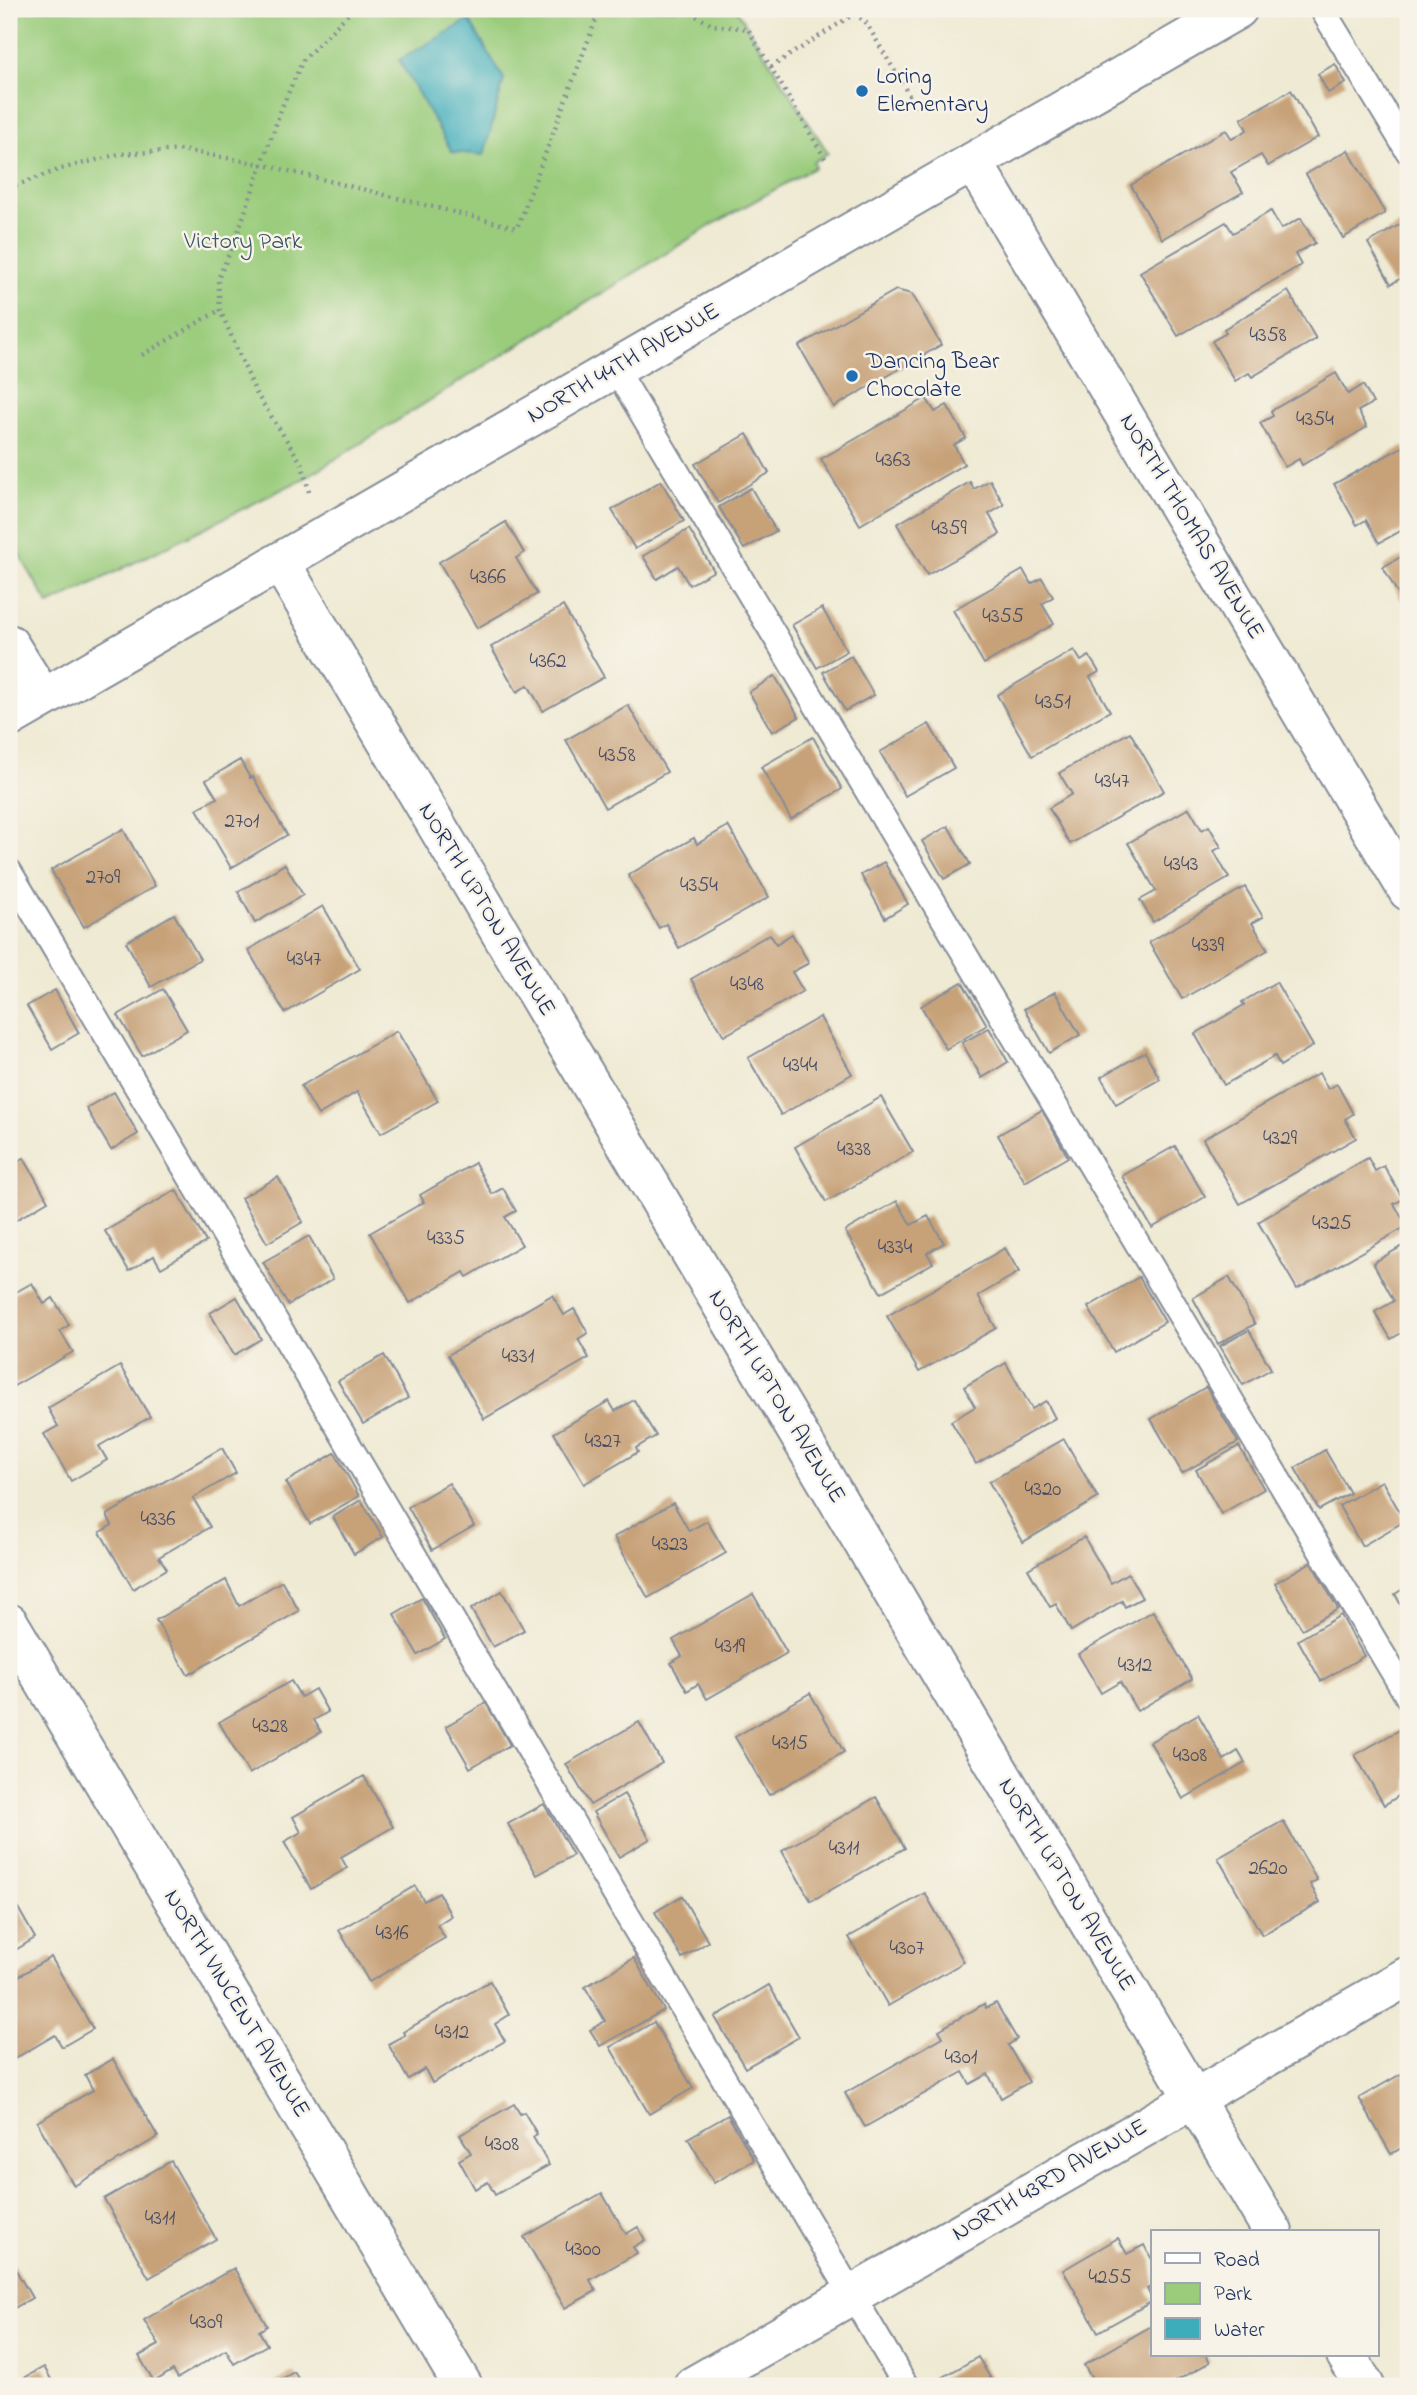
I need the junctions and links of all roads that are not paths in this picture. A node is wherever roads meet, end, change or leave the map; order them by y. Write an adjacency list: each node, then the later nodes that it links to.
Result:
1 (1238, 9): 4 (street, NORTH 44TH AVENUE)
2 (1322, 9): 3 (lane)
3 (1408, 151)
4 (973, 162): 5 (street, NORTH 44TH AVENUE); 11 (street, NORTH THOMAS AVENUE)
5 (615, 368): 6 (street, NORTH 44TH AVENUE); 13 (lane)
6 (280, 562): 8 (street, NORTH 44TH AVENUE); 15 (street, NORTH UPTON AVENUE)
7 (9, 644): 8 (street)
8 (43, 698): 9 (street, NORTH 44TH AVENUE)
9 (9, 718)
10 (9, 871): 17 (lane)
11 (1408, 891)
12 (9, 1623): 19 (street, NORTH VINCENT AVENUE)
13 (1408, 1697)
14 (1408, 1976): 15 (street, NORTH 43RD AVENUE)
15 (1194, 2099): 16 (street, NORTH UPTON AVENUE); 17 (street, NORTH 43RD AVENUE)
16 (1272, 2230)
17 (852, 2295): 20 (street, NORTH 43RD AVENUE); 21 (lane)
18 (1347, 2356): 22 (street)
19 (463, 2386)
20 (693, 2386)
21 (906, 2386)
22 (1365, 2386)

